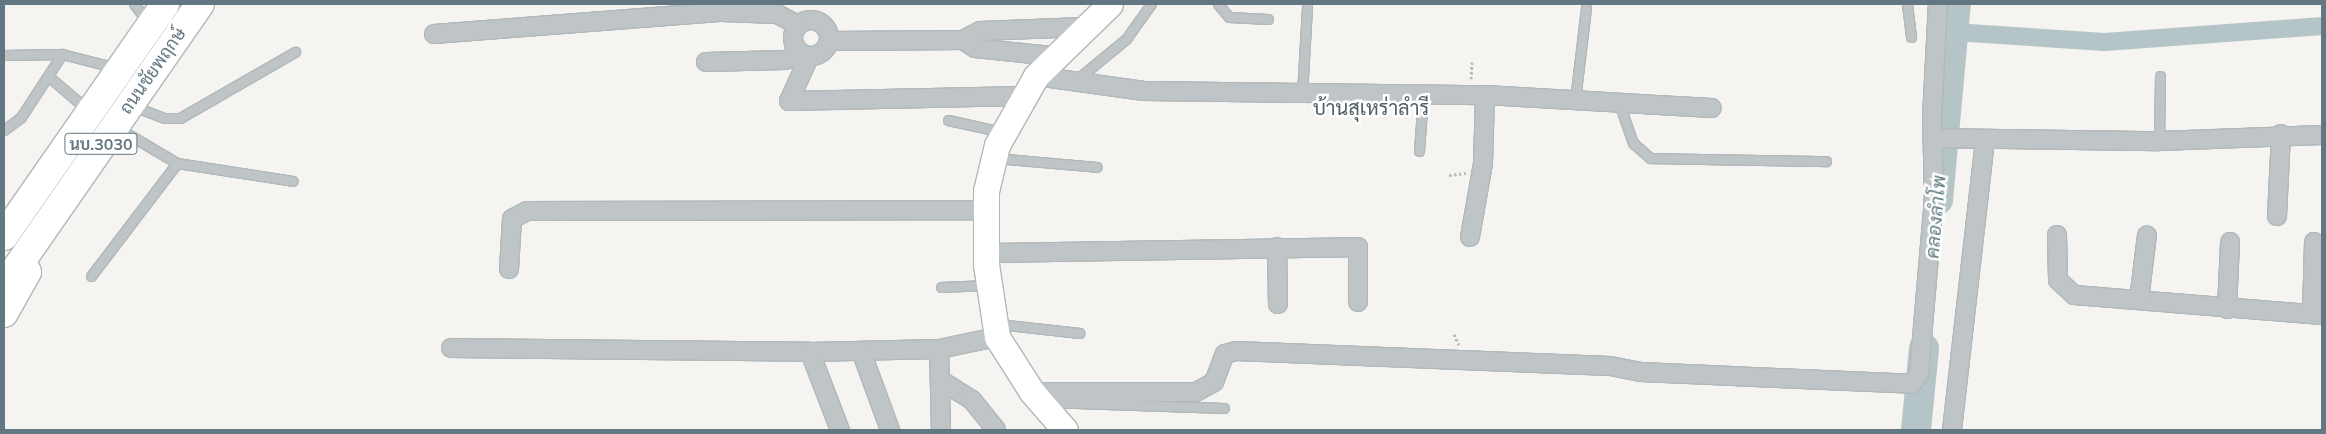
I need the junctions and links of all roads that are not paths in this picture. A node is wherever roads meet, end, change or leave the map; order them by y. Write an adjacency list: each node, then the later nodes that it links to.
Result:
1 (200, 4): 33 (main road, ถนนชัยพฤกษ์ / นบ.3030)
2 (1110, 4): 12 (street)
3 (1151, 4): 26 (lane)
4 (1218, 4): 10 (lane)
5 (1907, 4): 14 (lane)
6 (1938, 4): 42 (street)
7 (1307, 7): 28 (lane)
8 (1586, 8): 31 (lane)
9 (149, 11): 23 (main road, ถนนชัยพฤกษ์ / นบ.3030)
10 (1268, 19)
11 (798, 25): 13 (street); 16 (street); 20 (street)
12 (1084, 27): 15 (street); 21 (street)
13 (434, 34)
14 (1911, 37)
15 (964, 40): 16 (street); 21 (street)
16 (829, 41): 20 (street)
17 (295, 52): 33 (lane)
18 (4, 54): 19 (lane)
19 (62, 54): 23 (lane); 24 (lane)
20 (806, 56): 22 (street); 27 (street)
21 (1052, 56): 27 (street)
22 (706, 62)
23 (120, 69): 35 (main road, ถนนชัยพฤกษ์ / นบ.3030)
24 (48, 76): 35 (lane); 37 (lane)
25 (2160, 76): 44 (lane)
26 (1072, 83): 27 (street); 28 (street)
27 (1029, 86): 38 (street)
28 (1302, 94): 29 (street)
29 (1423, 95): 30 (street); 45 (lane)
30 (1485, 95): 31 (street); 57 (street)
31 (1575, 100): 32 (street)
32 (1618, 102): 34 (street); 47 (lane)
33 (130, 104): 39 (main road, ถนนชัยพฤกษ์ / นบ.3030)
34 (1712, 108)
35 (85, 118): 51 (main road); 56 (main road, ถนนชัยพฤกษ์ / นบ.3030)
36 (948, 120): 38 (lane)
37 (4, 130)
38 (1002, 132): 46 (street)
39 (109, 134): 48 (lane); 65 (main road, ถนนชัยพฤกษ์ / นบ.3030); 71 (main road)
40 (2281, 134): 41 (street); 44 (street); 53 (street)
41 (2322, 134)
42 (1934, 138): 43 (street); 80 (street)
43 (1981, 141): 44 (street); 87 (street)
44 (2159, 141)
45 (1419, 151)
46 (993, 158): 49 (lane); 52 (street)
47 (1826, 161)
48 (177, 163): 50 (lane); 63 (lane)
49 (1097, 168)
50 (293, 181)
51 (4, 208)
52 (985, 210): 61 (street); 62 (street)
53 (2277, 216)
54 (2057, 235): 67 (street)
55 (2147, 235): 67 (street)
56 (4, 236)
57 (1470, 237)
58 (2230, 242): 70 (street)
59 (2314, 242): 72 (street)
60 (1277, 247): 61 (street); 68 (street); 69 (street)
61 (986, 253): 64 (street)
62 (509, 269)
63 (91, 276)
64 (988, 285): 66 (lane); 73 (street)
65 (4, 286)
66 (941, 287)
67 (2139, 300): 70 (street)
68 (1358, 302)
69 (1278, 304)
70 (2227, 308): 72 (street)
71 (4, 313)
72 (2317, 315)
73 (996, 330): 74 (lane); 76 (street); 80 (street)
74 (1080, 332)
75 (450, 348): 78 (street)
76 (939, 349): 77 (street); 79 (street)
77 (861, 351): 78 (street); 83 (street)
78 (810, 352): 82 (street)
79 (940, 380): 84 (street); 85 (street)
80 (1036, 397): 81 (lane); 86 (street)
81 (1224, 408)
82 (840, 430)
83 (890, 430)
84 (941, 430)
85 (996, 430)
86 (1065, 430)
87 (1952, 430)

